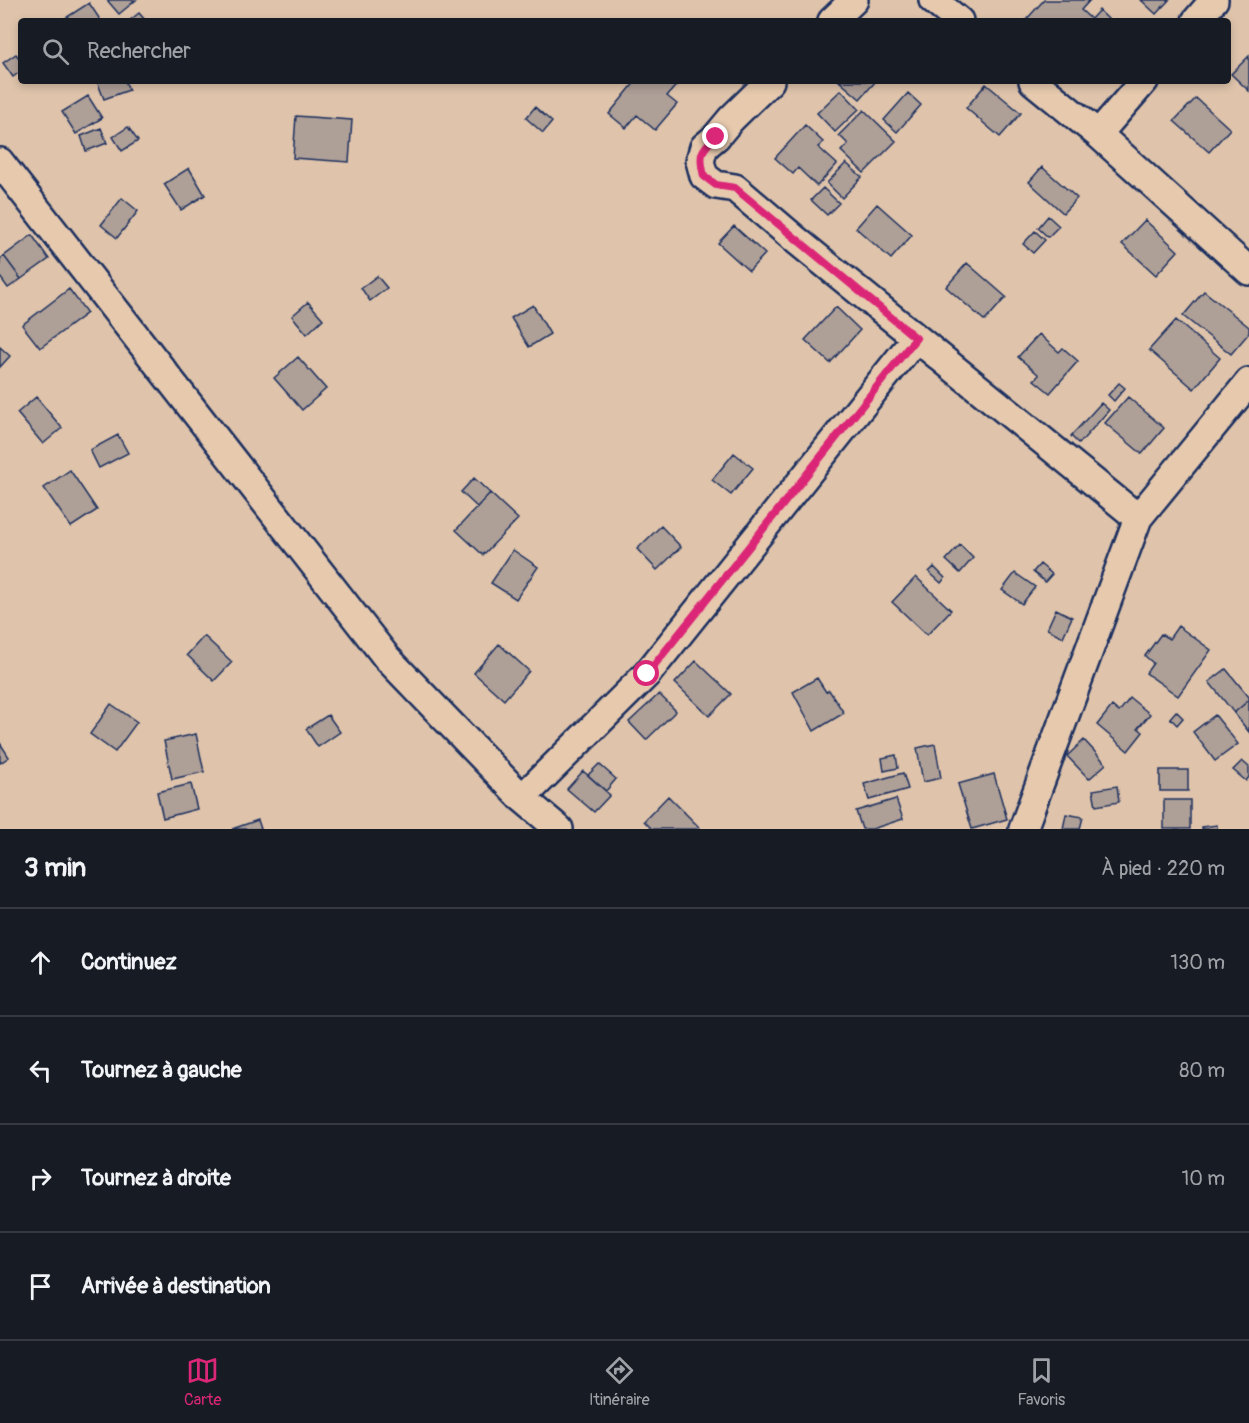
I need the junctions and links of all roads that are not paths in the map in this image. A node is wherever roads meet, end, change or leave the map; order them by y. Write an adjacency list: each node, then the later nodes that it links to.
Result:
1 (854, 0): 4 (street)
2 (933, 0): 5 (street)
3 (1214, 0): 6 (street)
4 (835, 18)
5 (955, 18)
6 (1199, 18)
7 (767, 84): 13 (street)
8 (1037, 84): 10 (street)
9 (1141, 84): 10 (street)
10 (1098, 134): 12 (street)
11 (0, 162): 16 (street)
12 (1249, 271)
13 (916, 338): 15 (street); 16 (street)
14 (1249, 382): 15 (street)
15 (1138, 518): 18 (street)
16 (522, 798): 17 (street)
17 (559, 829)
18 (1023, 829)

